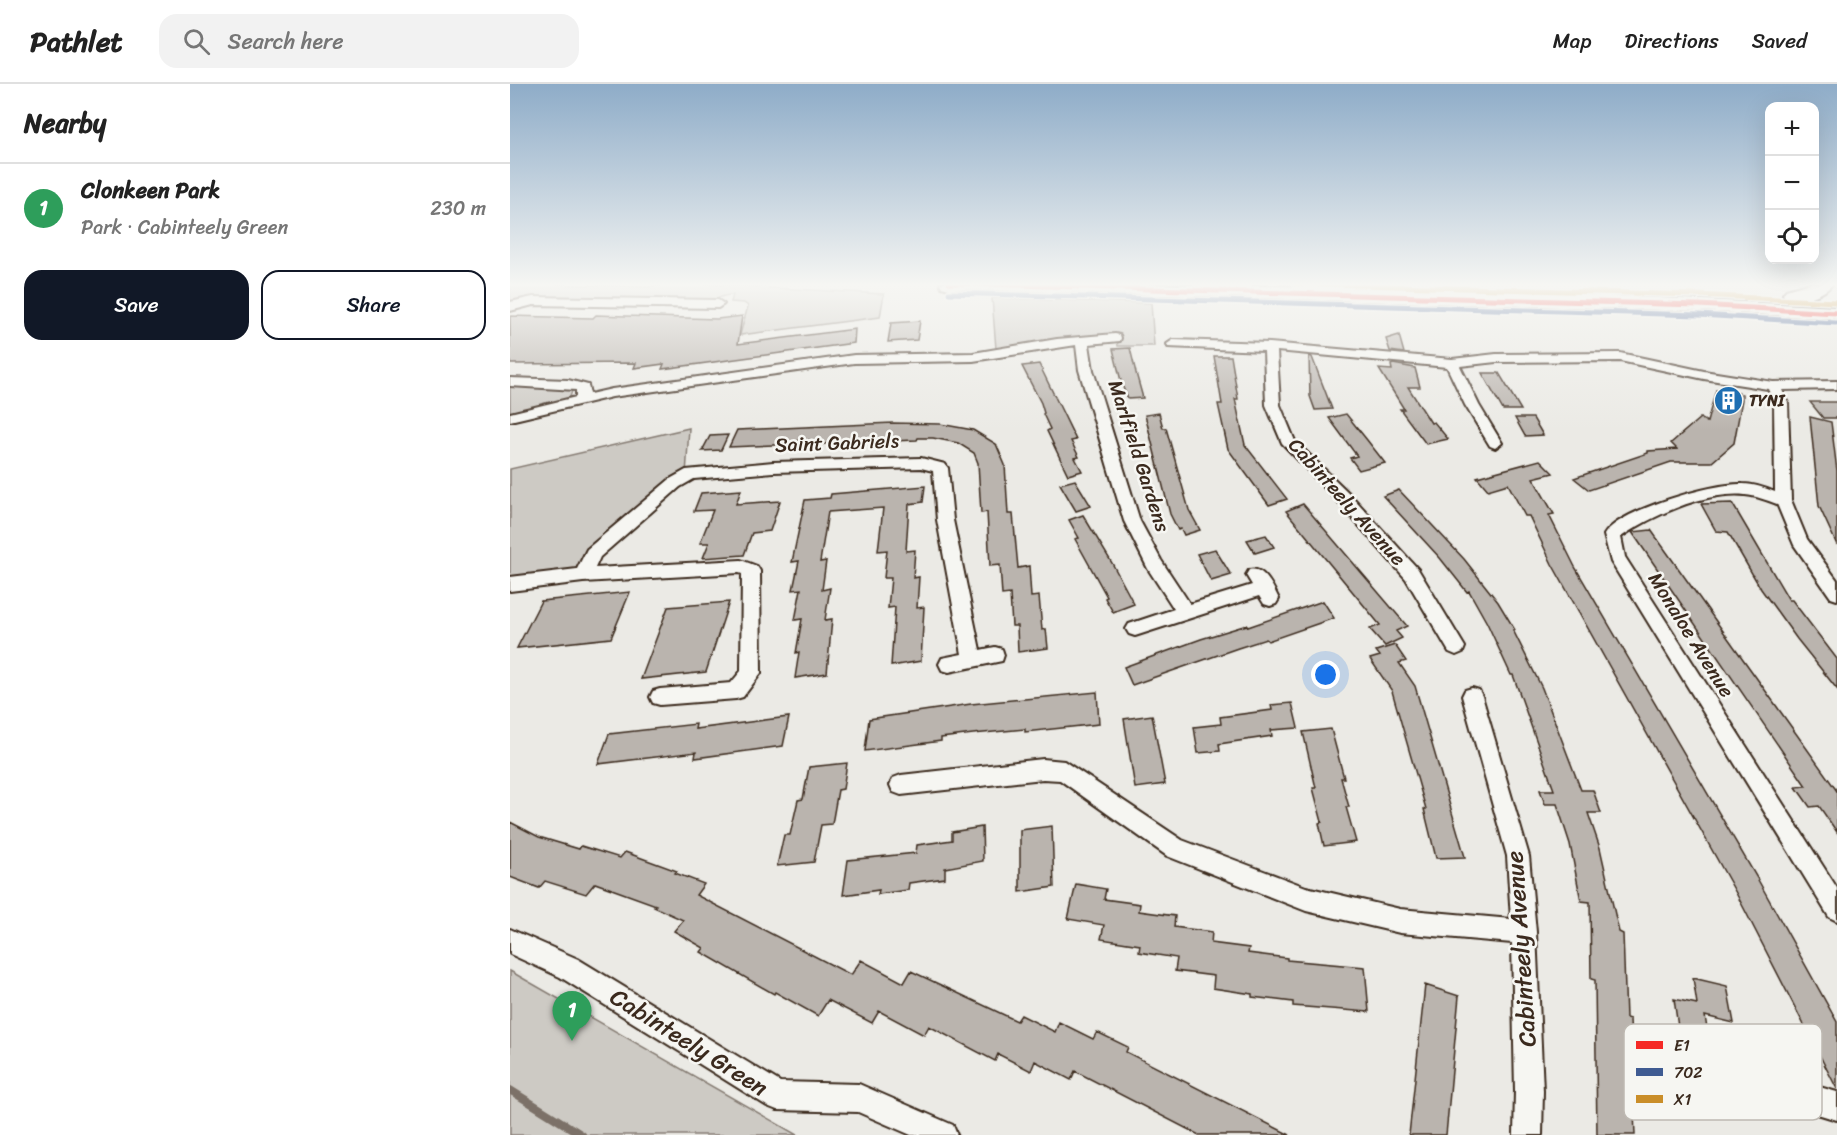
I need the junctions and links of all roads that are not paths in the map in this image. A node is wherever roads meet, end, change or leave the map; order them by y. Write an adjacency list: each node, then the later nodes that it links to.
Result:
1 (1115, 338): 2 (street)
2 (1082, 340): 9 (street); 17 (street, Marlfield Gardens)
3 (1173, 344): 4 (street)
4 (1270, 347): 5 (street); 19 (street, Cabinteely Avenue)
5 (1452, 363): 8 (street); 11 (street)
6 (510, 382): 9 (street)
7 (1837, 385): 8 (street)
8 (1773, 386): 12 (street)
9 (583, 401): 10 (street)
10 (510, 417)
11 (1495, 443)
12 (1783, 500): 16 (street); 26 (street, Monaloe Avenue)
13 (583, 575): 14 (street); 21 (street, Saint Gabriels); 24 (street)
14 (510, 584)
15 (1263, 587): 17 (street)
16 (1837, 593)
17 (1185, 612): 18 (street)
18 (1135, 629)
19 (1456, 647)
20 (995, 655): 21 (street)
21 (972, 659): 22 (street)
22 (949, 664)
23 (1472, 696): 27 (street, Cabinteely Avenue)
24 (660, 697)
25 (901, 785): 27 (street)
26 (1837, 909)
27 (1524, 932): 32 (street, Cabinteely Avenue)
28 (510, 941): 31 (street, Cabinteely Green)
29 (1822, 1102): 30 (street)
30 (1837, 1106)
31 (943, 1135)
32 (1528, 1135)

